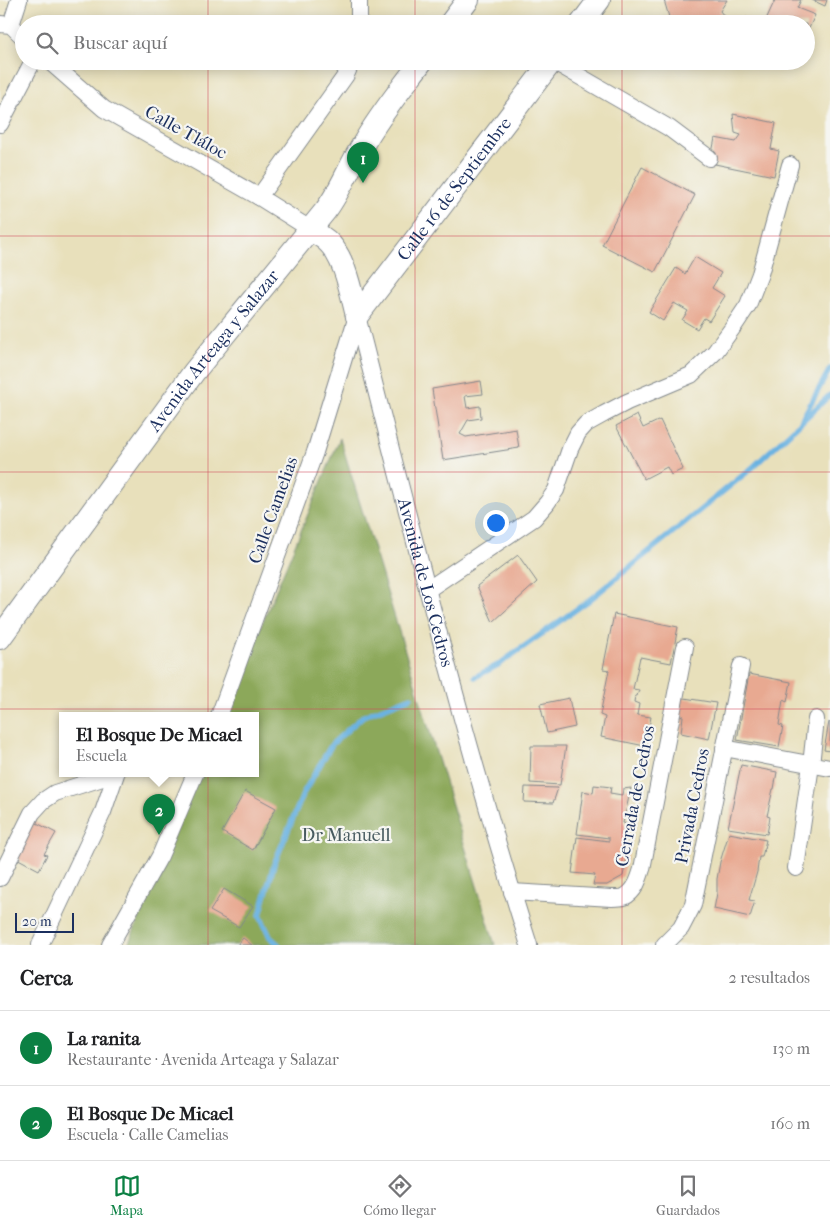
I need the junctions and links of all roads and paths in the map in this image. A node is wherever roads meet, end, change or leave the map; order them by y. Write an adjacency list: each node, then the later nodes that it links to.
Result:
1 (19, 0): 8 (street)
2 (360, 0): 5 (street)
3 (468, 0): 6 (street)
4 (599, 0): 7 (street)
5 (359, 15)
6 (457, 15)
7 (588, 15)
8 (6, 24)
9 (28, 70): 15 (street)
10 (59, 70): 18 (street, Calle Tláloc)
11 (348, 70): 18 (street)
12 (415, 70): 19 (street, Avenida Arteaga y Salazar)
13 (546, 70): 20 (street, Calle 16 de Septiembre)
14 (569, 70): 16 (street)
15 (0, 124)
16 (709, 158)
17 (790, 165): 21 (street)
18 (259, 197): 19 (street, Calle Tláloc)
19 (310, 230): 20 (street, Avenida de Los Cedros); 22 (street, Avenida Arteaga y Salazar)
20 (357, 316): 21 (street, Avenida de Los Cedros); 25 (street, Calle Camelias)
21 (427, 590): 35 (street, Avenida de Los Cedros)
22 (0, 638)
23 (684, 647): 35 (street, Cerrada de Cedros)
24 (741, 666): 27 (street, Privada Cedros)
25 (220, 712)
26 (816, 719): 28 (street)
27 (724, 748): 28 (street); 39 (street, Privada Cedros)
28 (811, 765): 29 (street); 33 (street)
29 (830, 768)
30 (106, 777): 34 (street)
31 (115, 777): 36 (street)
32 (194, 777): 37 (street)
33 (796, 868)
34 (0, 878)
35 (512, 892): 38 (street, Avenida de Los Cedros)
36 (40, 945)
37 (110, 945)
38 (529, 945)
39 (664, 945)

